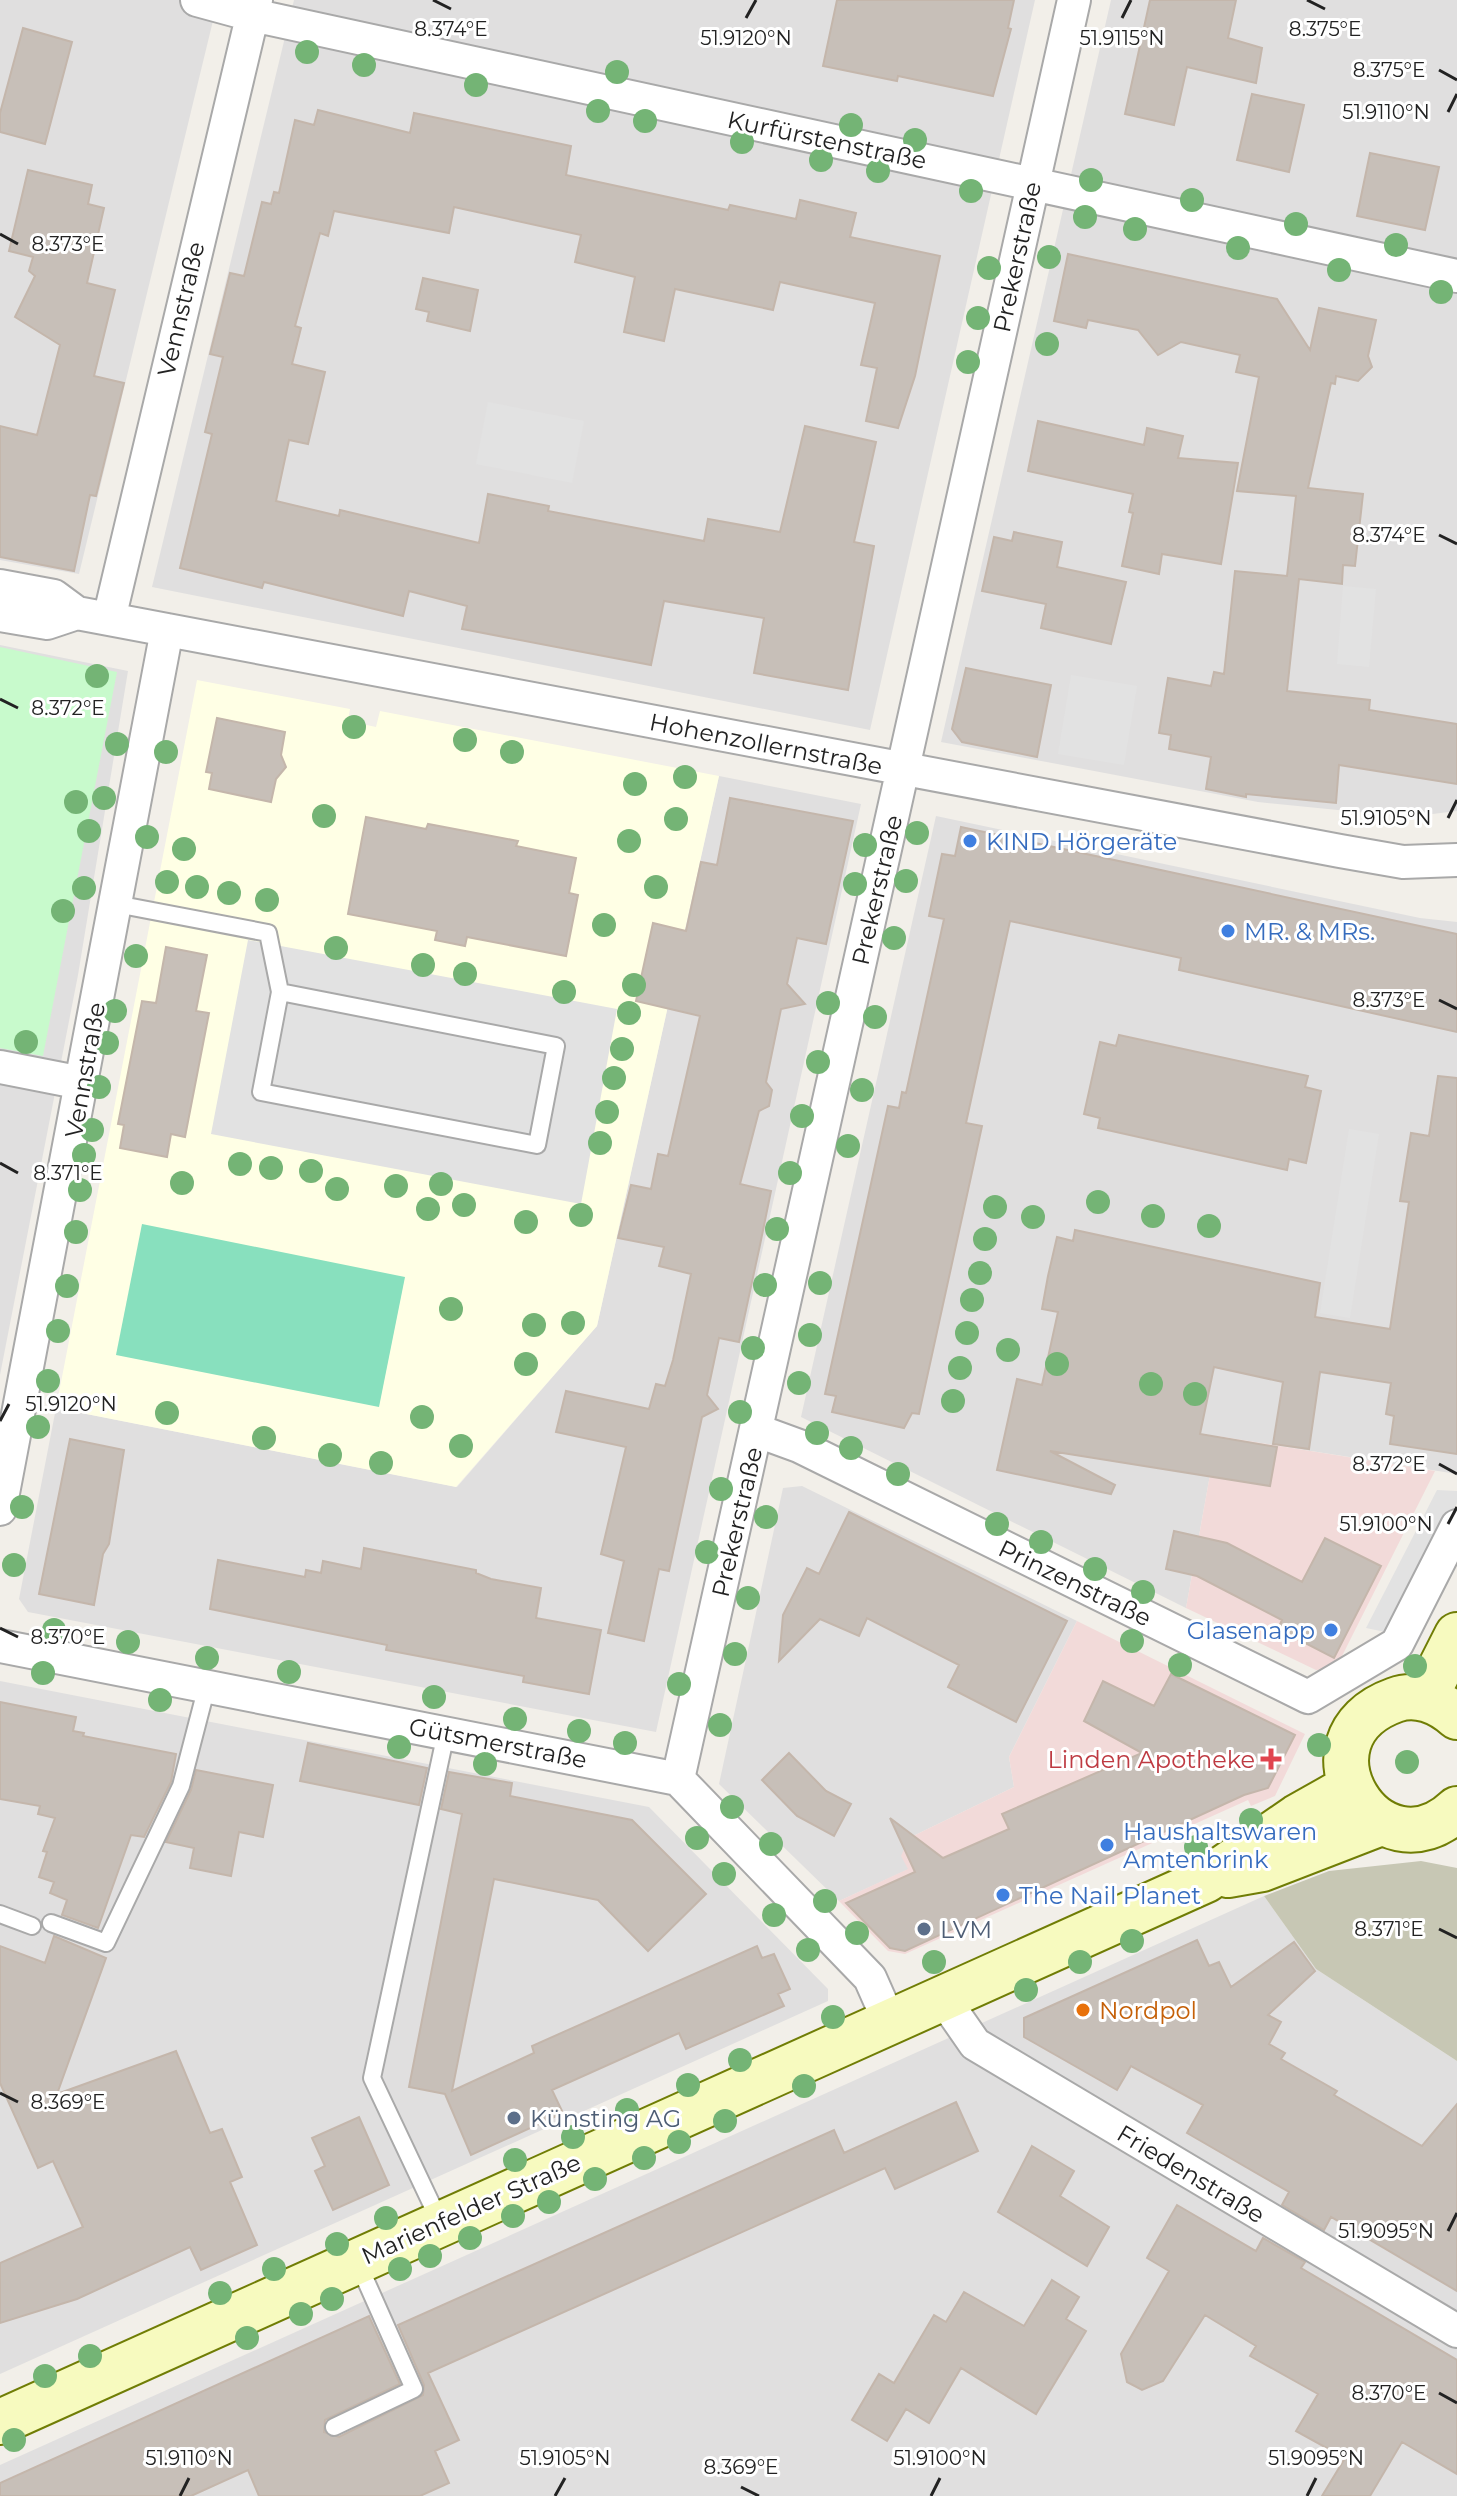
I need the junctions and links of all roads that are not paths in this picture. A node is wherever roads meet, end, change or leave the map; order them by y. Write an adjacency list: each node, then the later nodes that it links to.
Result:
1 (197, 0): 3 (street, Kurfürstenstraße)
2 (1074, 0): 4 (street, Prekerstraße)
3 (254, 8): 4 (street, Kurfürstenstraße); 9 (street, Vennstraße)
4 (1033, 184): 5 (street, Kurfürstenstraße); 11 (street, Prekerstraße)
5 (1457, 276)
6 (0, 586): 7 (street, Hohenzollernstraße)
7 (77, 613): 8 (street, Hohenzollernstraße); 9 (street, Hohenzollernstraße)
8 (0, 615)
9 (109, 619): 10 (street, Hohenzollernstraße)
10 (167, 630): 11 (street, Hohenzollernstraße); 13 (street, Vennstraße)
11 (904, 771): 12 (street, Hohenzollernstraße); 17 (street, Prekerstraße)
12 (1457, 860)
13 (116, 904): 14 (lane); 16 (street, Vennstraße)
14 (280, 992): 14 (lane)
15 (0, 1067): 16 (street)
16 (82, 1083): 18 (street, Vennstraße)
17 (758, 1431): 19 (street, Prinzenstraße); 25 (street, Prekerstraße)
18 (0, 1509)
19 (1457, 1526)
20 (1457, 1635): 23 (street)
21 (0, 1646): 22 (street, Gütsmerstraße)
22 (207, 1686): 24 (street, Gütsmerstraße); 31 (lane)
23 (1441, 1708): 26 (street)
24 (446, 1733): 25 (street, Gütsmerstraße); 35 (lane)
25 (678, 1779): 34 (street)
26 (1350, 1787): 28 (street); 29 (street, Marienfelder Straße)
27 (1454, 1816): 28 (street)
28 (1381, 1823): 29 (street, Marienfelder Straße)
29 (1206, 1880): 33 (street, Marienfelder Straße)
30 (0, 1914): 32 (lane)
31 (51, 1923)
32 (32, 1926)
33 (943, 1998): 34 (street, Marienfelder Straße); 37 (street, Friedenstraße)
34 (889, 2021): 35 (street, Marienfelder Straße)
35 (441, 2224): 36 (street, Marienfelder Straße)
36 (356, 2260): 38 (street, Marienfelder Straße); 39 (lane)
37 (1457, 2331)
38 (0, 2422)
39 (334, 2427)

